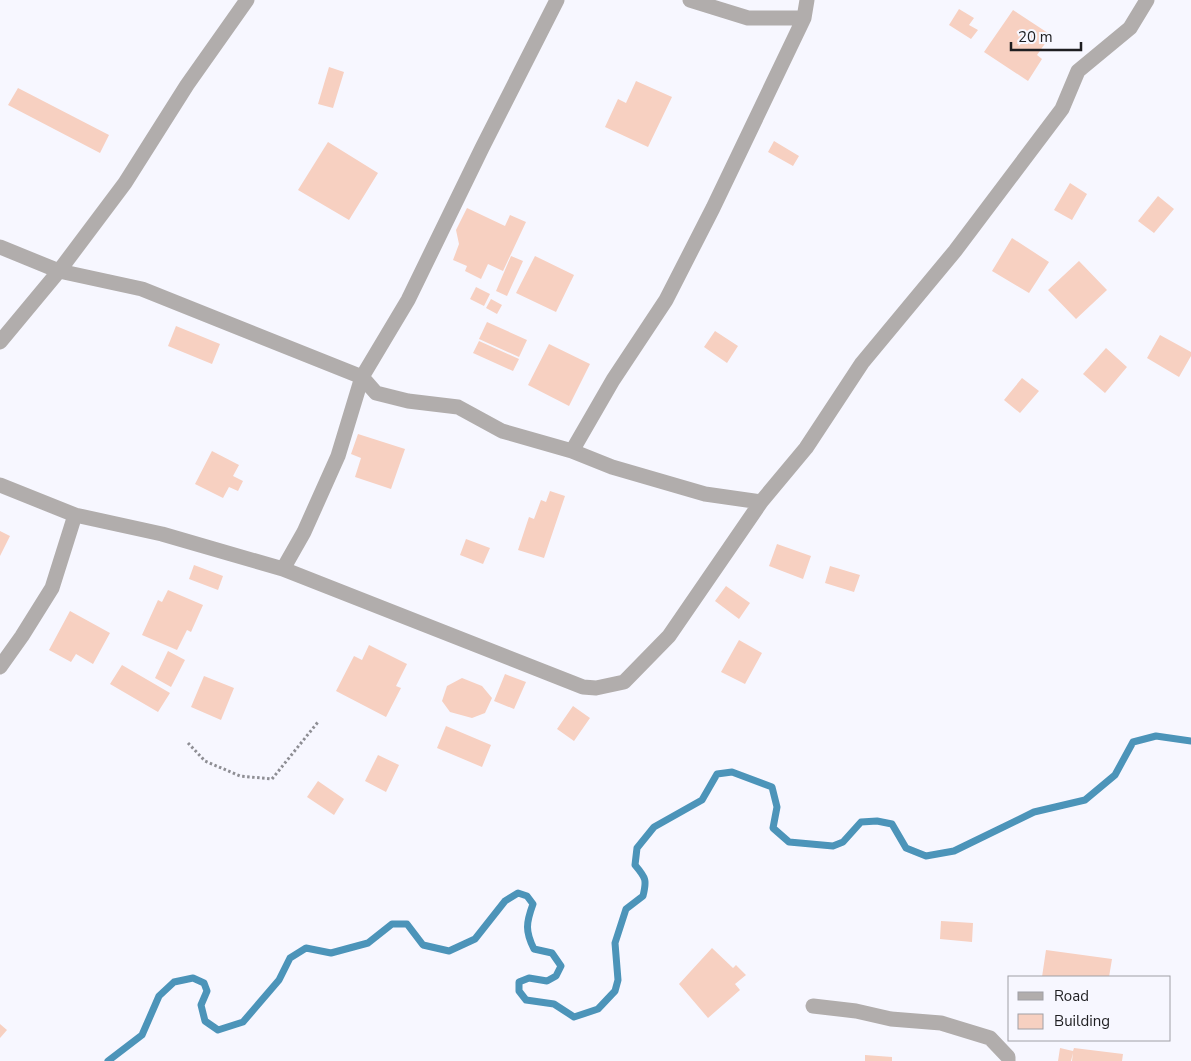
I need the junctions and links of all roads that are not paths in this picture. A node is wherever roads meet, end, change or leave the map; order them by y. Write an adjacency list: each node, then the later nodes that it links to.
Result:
1 (247, 0): 8 (street)
2 (557, 0): 10 (street)
3 (690, 0): 6 (street)
4 (807, 0): 6 (street)
5 (1147, 0): 13 (street)
6 (804, 18): 11 (street)
7 (0, 247): 8 (street)
8 (59, 271): 9 (street); 10 (street)
9 (0, 342)
10 (362, 377): 11 (street); 15 (street)
11 (572, 451): 13 (street)
12 (0, 484): 14 (street)
13 (761, 502): 15 (street)
14 (75, 515): 15 (street); 16 (street)
15 (283, 569)
16 (0, 667)
17 (813, 1006): 18 (street)
18 (1008, 1061)

